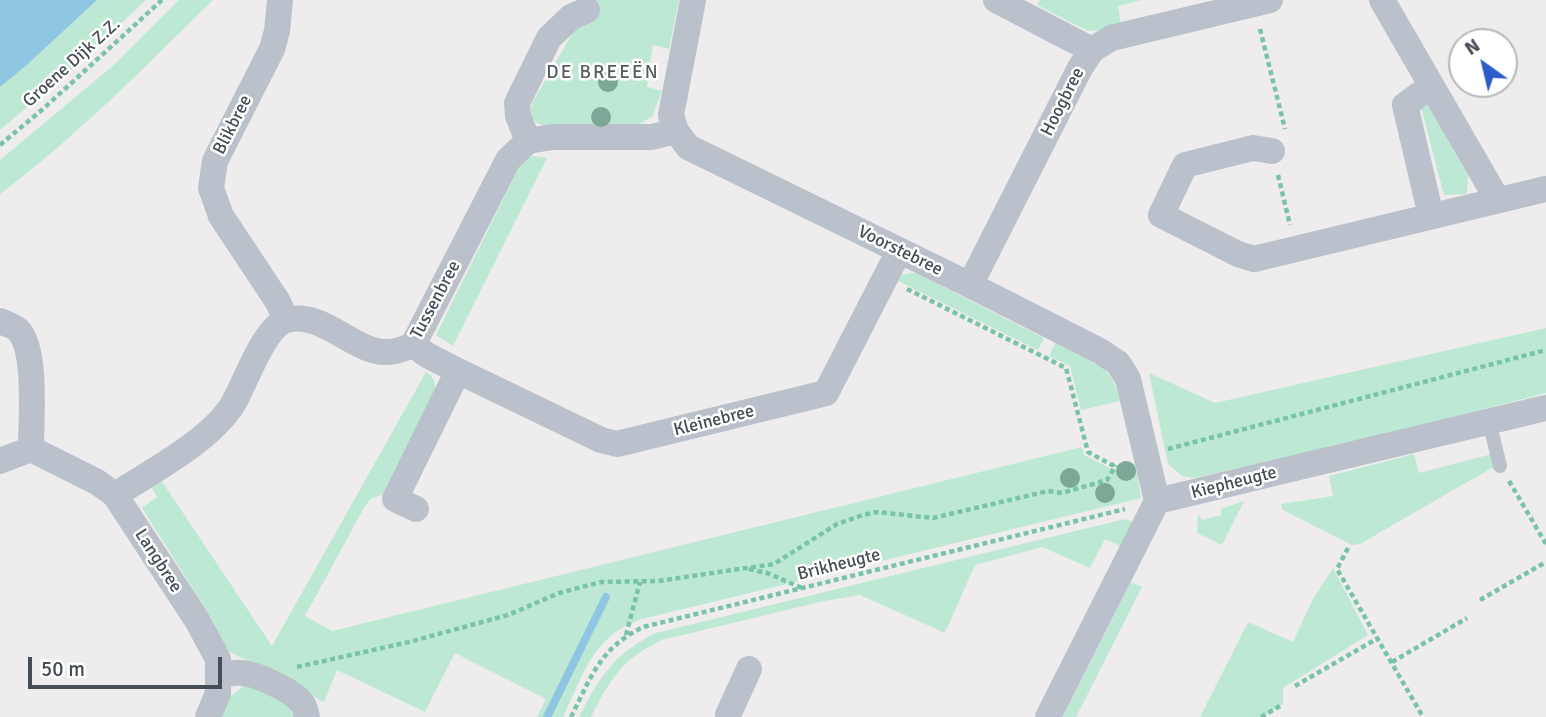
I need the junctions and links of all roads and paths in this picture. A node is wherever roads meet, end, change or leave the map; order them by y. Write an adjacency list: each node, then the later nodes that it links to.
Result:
1 (162, 0): 12 (path, Groene Dijk Z.Z.)
2 (280, 0): 20 (street, Blikbree)
3 (693, 0): 10 (street)
4 (996, 0): 8 (street)
5 (1270, 0): 8 (street, Hoogbree)
6 (1382, 0): 9 (street)
7 (587, 10): 11 (street)
8 (1092, 50): 19 (street, Hoogbree)
9 (1431, 86): 15 (street); 16 (street)
10 (676, 131): 11 (street); 17 (street, Voorstebree)
11 (527, 141): 22 (street, Tussenbree)
12 (0, 145)
13 (1272, 151): 16 (street)
14 (1546, 189): 15 (street)
15 (1497, 199): 16 (street)
16 (1431, 216)
17 (899, 251): 18 (street, Kleinebree); 19 (street, Voorstebree)
18 (885, 279): 24 (street, Kleinebree); 30 (path)
19 (970, 285): 28 (street, Voorstebree)
20 (286, 320): 22 (street, Tussenbree); 32 (street)
21 (0, 321): 27 (street)
22 (414, 345): 24 (street, Kleinebree)
23 (1546, 350): 28 (path)
24 (458, 371): 34 (street)
25 (1546, 408): 26 (street, Kiepheugte)
26 (1489, 421): 31 (lane); 33 (street, Kiepheugte)
27 (31, 449): 29 (street); 32 (street, Langbree)
28 (1146, 455): 30 (path); 33 (street, Voorstebree)
29 (0, 461)
30 (1116, 464): 38 (path)
31 (1500, 466): 35 (path)
32 (115, 495): 47 (street, Langbree)
33 (1157, 501): 40 (path, Brikheugte); 55 (street)
34 (416, 509)
35 (1546, 544)
36 (1348, 548): 44 (path)
37 (1546, 562): 41 (path)
38 (745, 568): 39 (path); 40 (path)
39 (640, 582): 43 (path); 48 (path)
40 (802, 588): 43 (path, Brikheugte)
41 (1480, 600)
42 (1467, 618): 45 (path)
43 (626, 635): 54 (path, Brikheugte)
44 (1378, 638): 45 (path); 49 (path)
45 (1392, 662): 57 (path)
46 (749, 669): 51 (street)
47 (219, 676): 48 (street); 52 (street, Langbree)
48 (268, 682): 53 (street)
49 (1295, 686)
50 (1280, 706): 56 (path)
51 (731, 716)
52 (208, 717)
53 (307, 717)
54 (571, 717)
55 (1048, 717)
56 (1261, 717)
57 (1423, 717)

